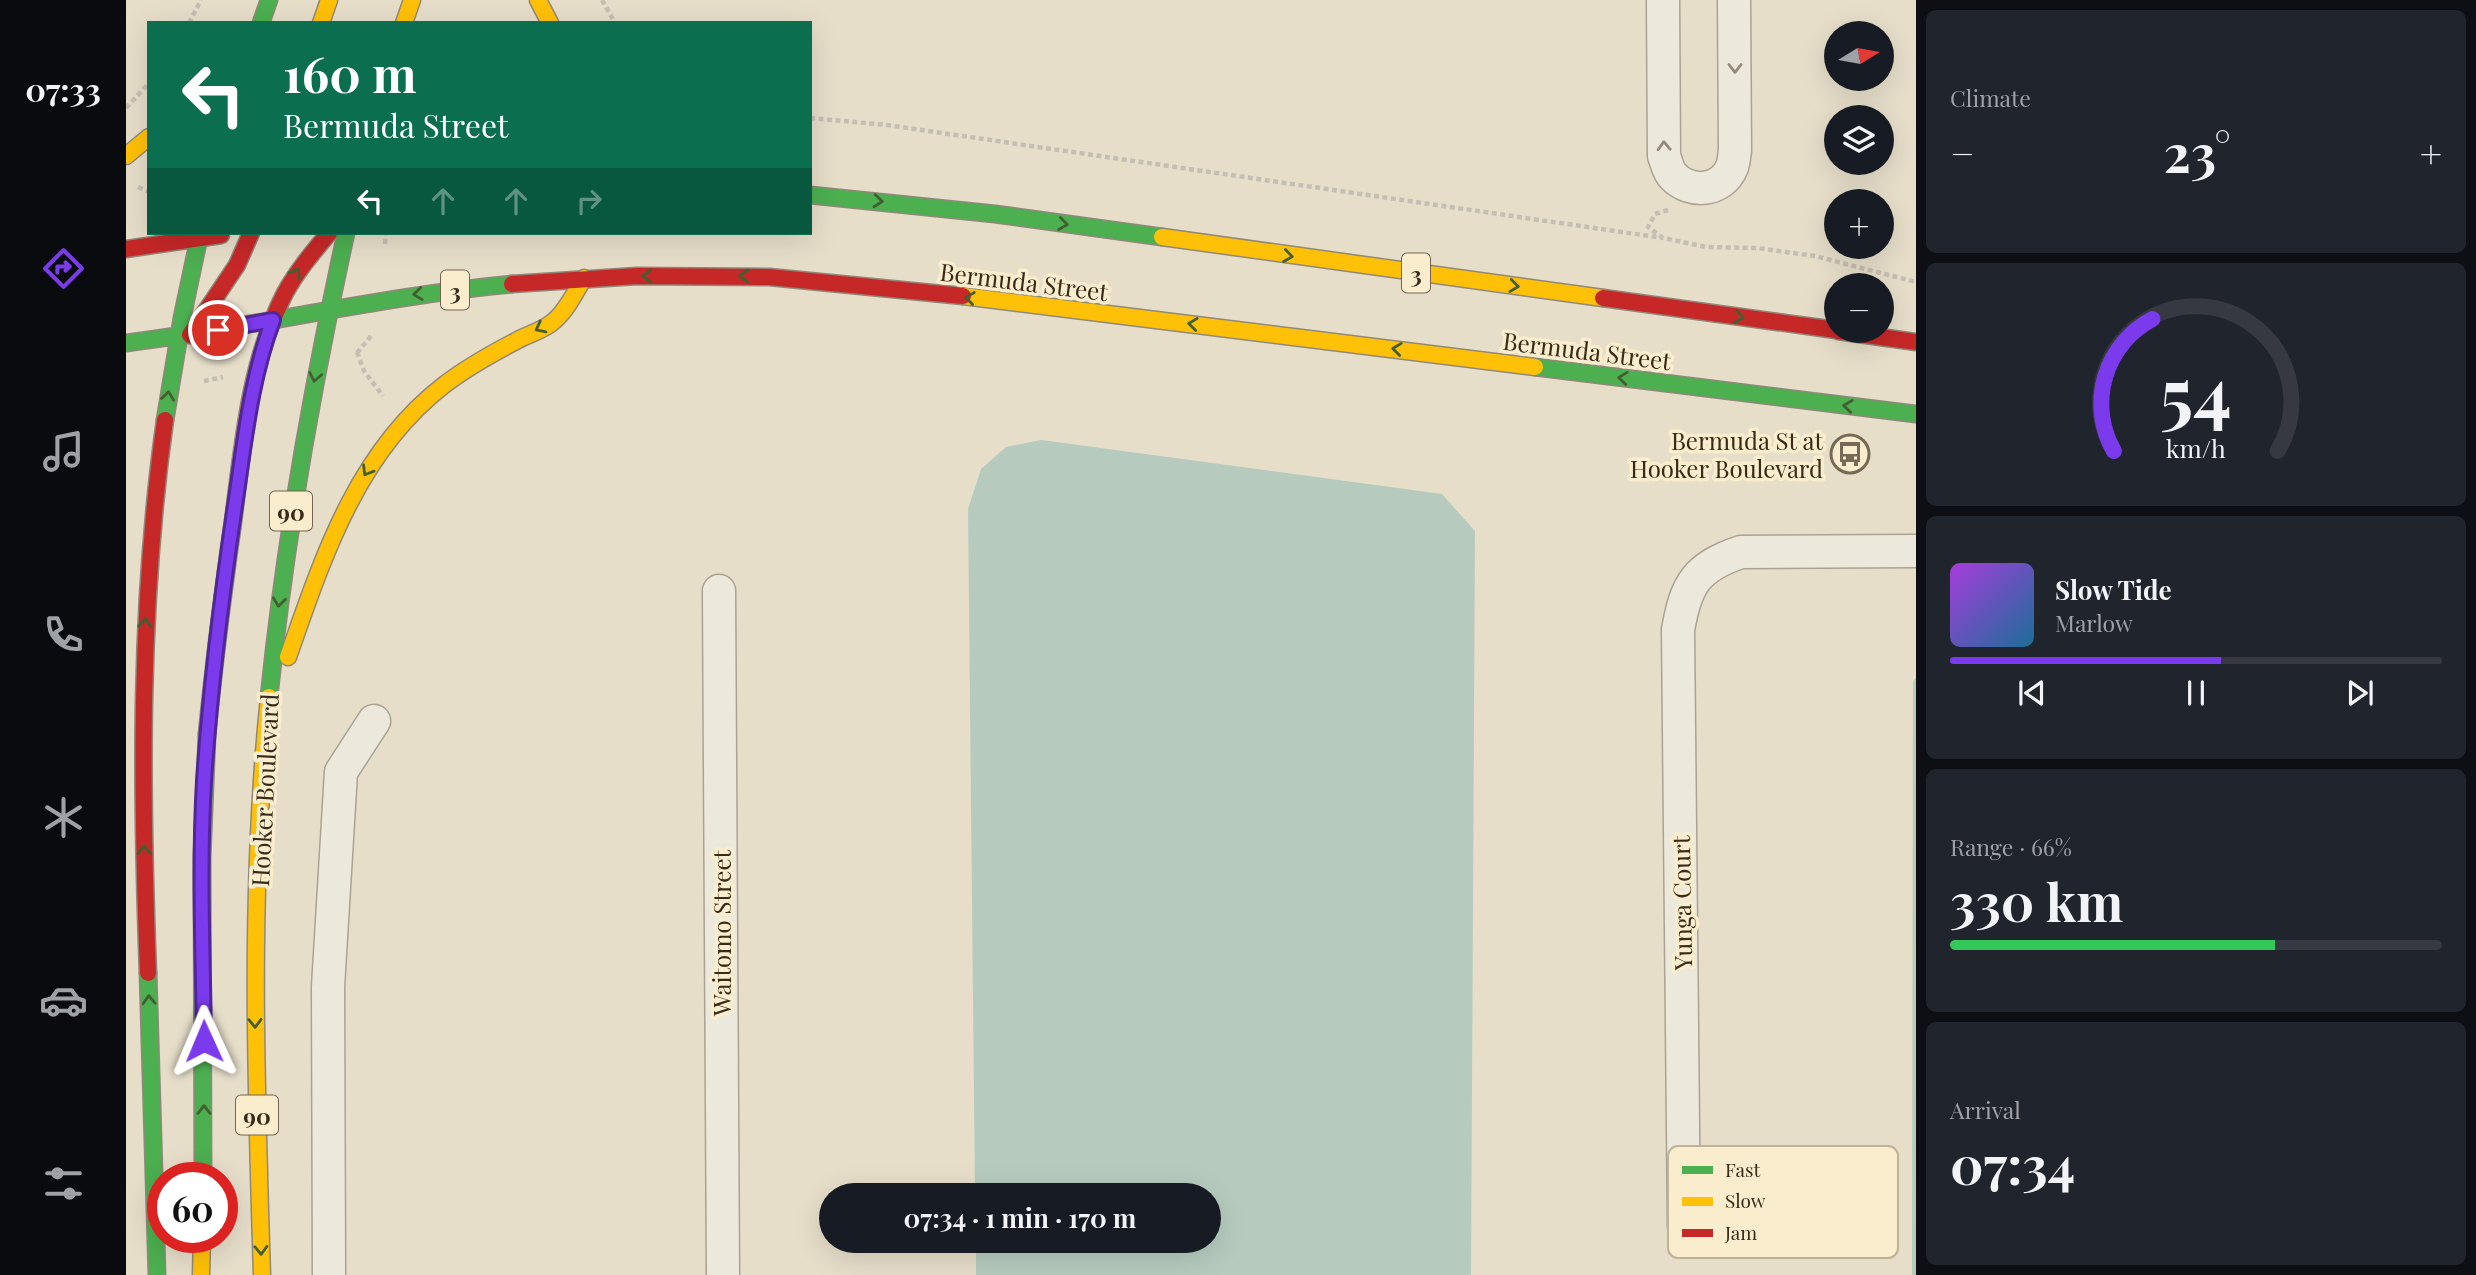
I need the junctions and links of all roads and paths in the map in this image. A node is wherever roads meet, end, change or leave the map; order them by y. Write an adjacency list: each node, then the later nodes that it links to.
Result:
1 (201, 0): 8 (path)
2 (329, 0): 9 (main road)
3 (412, 0): 10 (main road)
4 (538, 0): 11 (main road)
5 (602, 0): 12 (path)
6 (1663, 0): 18 (street, one-way to 6)
7 (1734, 0): 18 (street, one-way to 18)
8 (190, 21)
9 (322, 21)
10 (405, 21)
11 (549, 21)
12 (614, 21)
13 (147, 85): 14 (path)
14 (126, 108)
15 (812, 118): 25 (path)
16 (147, 139): 17 (main road)
17 (126, 156)
18 (1704, 189): 25 (path)
19 (812, 195): 32 (main road, 3, one-way to 32)
20 (199, 235): 27 (main road); 34 (main road)
21 (250, 235): 34 (main road)
22 (328, 235): 31 (main road, one-way to 22)
23 (346, 235): 30 (main road, 90)
24 (386, 235): 26 (path)
25 (1663, 238): 29 (path)
26 (384, 244)
27 (126, 249)
28 (583, 278): 30 (main road, Bermuda Street / 3, one-way to 30); 43 (main road, Bermuda Street / 3, one-way to 28); 46 (main road, one-way to 46)
29 (1916, 282)
30 (328, 310): 31 (main road, Bermuda Street / 3); 46 (main road, Hooker Boulevard / 90, one-way to 46)
31 (273, 320): 34 (main road, Bermuda Street / 3); 51 (main road, one-way to 31)
32 (1824, 329)
33 (372, 332): 38 (path)
34 (184, 336): 37 (main road, Bermuda Street / 3); 49 (main road, one-way to 34)
35 (1894, 339): 36 (main road, 3)
36 (1916, 342)
37 (126, 343)
38 (358, 352): 39 (path); 42 (path)
39 (348, 354)
40 (234, 375): 41 (path)
41 (197, 382)
42 (388, 401)
43 (1916, 414)
44 (1916, 551): 50 (street, Yunga Court)
45 (719, 591): 57 (street, Waitomo Street)
46 (267, 714): 55 (main road, Hooker Boulevard / 90, one-way to 55)
47 (374, 721): 56 (street)
48 (128, 856): 49 (main road)
49 (148, 967): 53 (main road, one-way to 49)
50 (1683, 1146)
51 (203, 1162)
52 (202, 1253): 54 (main road)
53 (157, 1275)
54 (201, 1275)
55 (262, 1275)
56 (329, 1275)
57 (723, 1275)

